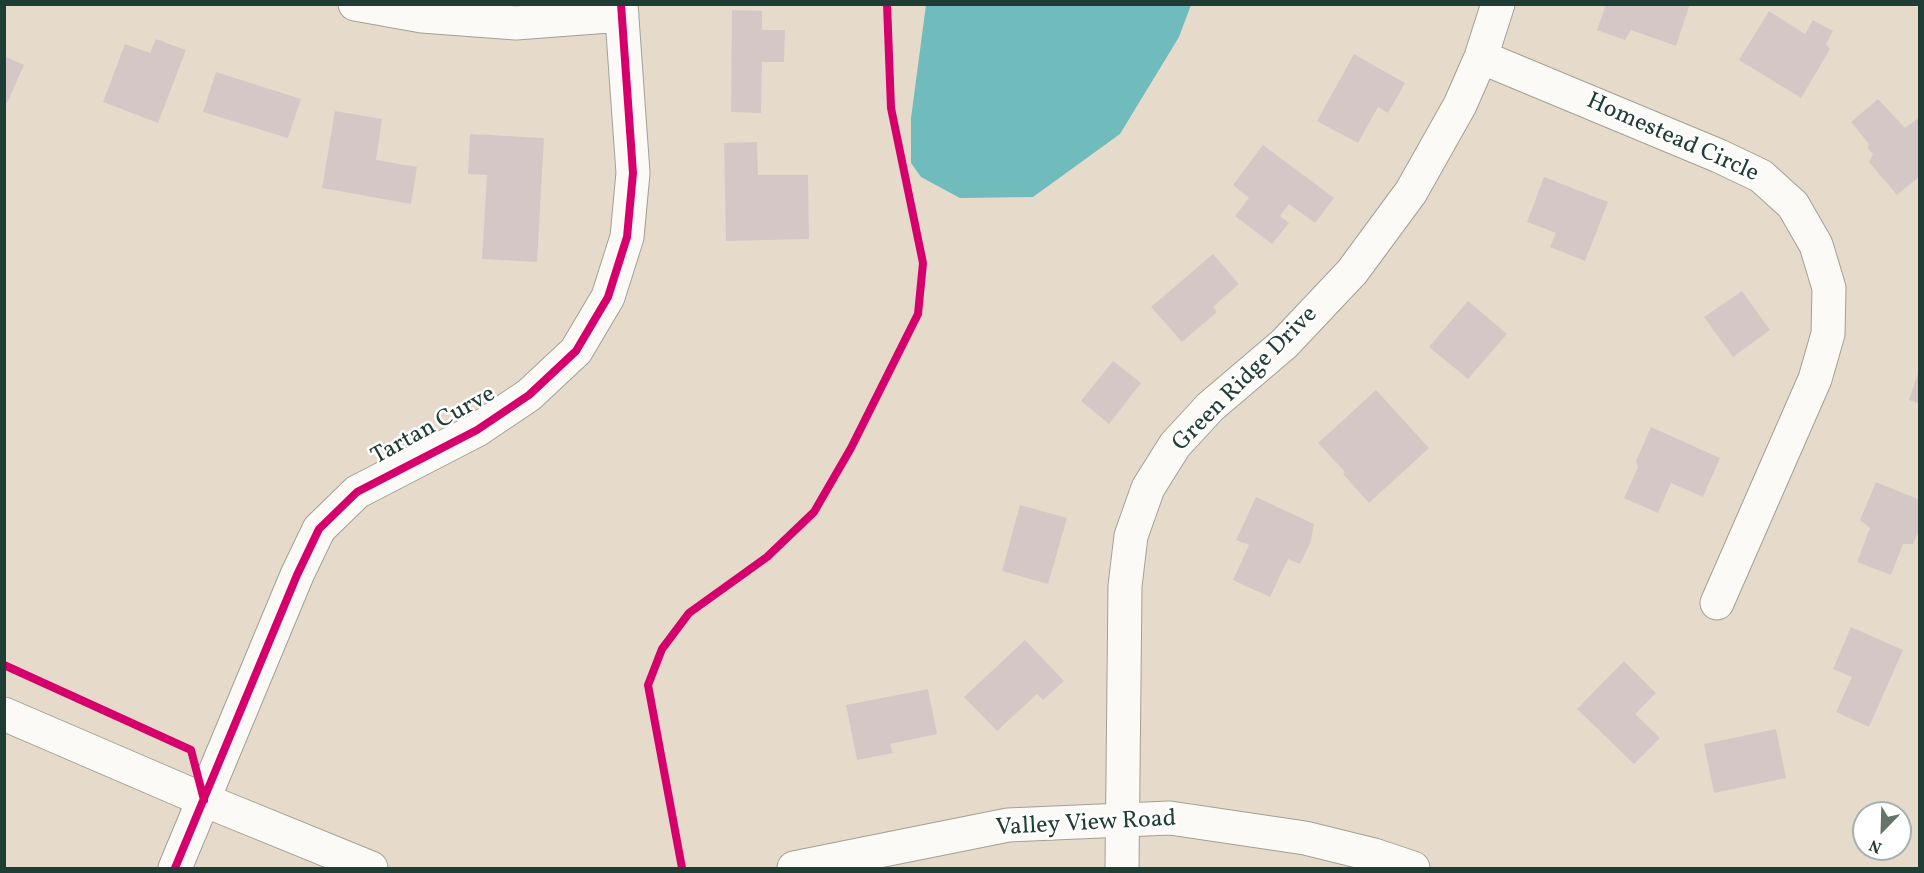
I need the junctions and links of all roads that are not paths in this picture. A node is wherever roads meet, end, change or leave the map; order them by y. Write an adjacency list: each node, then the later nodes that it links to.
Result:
1 (355, 4): 3 (street)
2 (1498, 4): 4 (street, Green Ridge Drive)
3 (621, 10): 7 (street, Tartan Curve)
4 (1481, 57): 5 (street, Homestead Circle); 8 (street, Green Ridge Drive)
5 (1717, 603)
6 (4, 714): 7 (street)
7 (204, 800): 9 (street, Tartan Curve); 10 (street)
8 (1122, 820): 11 (street, Valley View Road); 12 (street, Green Ridge Drive); 13 (street, Valley View Road)
9 (175, 868)
10 (371, 868)
11 (794, 868)
12 (1122, 868)
13 (1413, 868)

